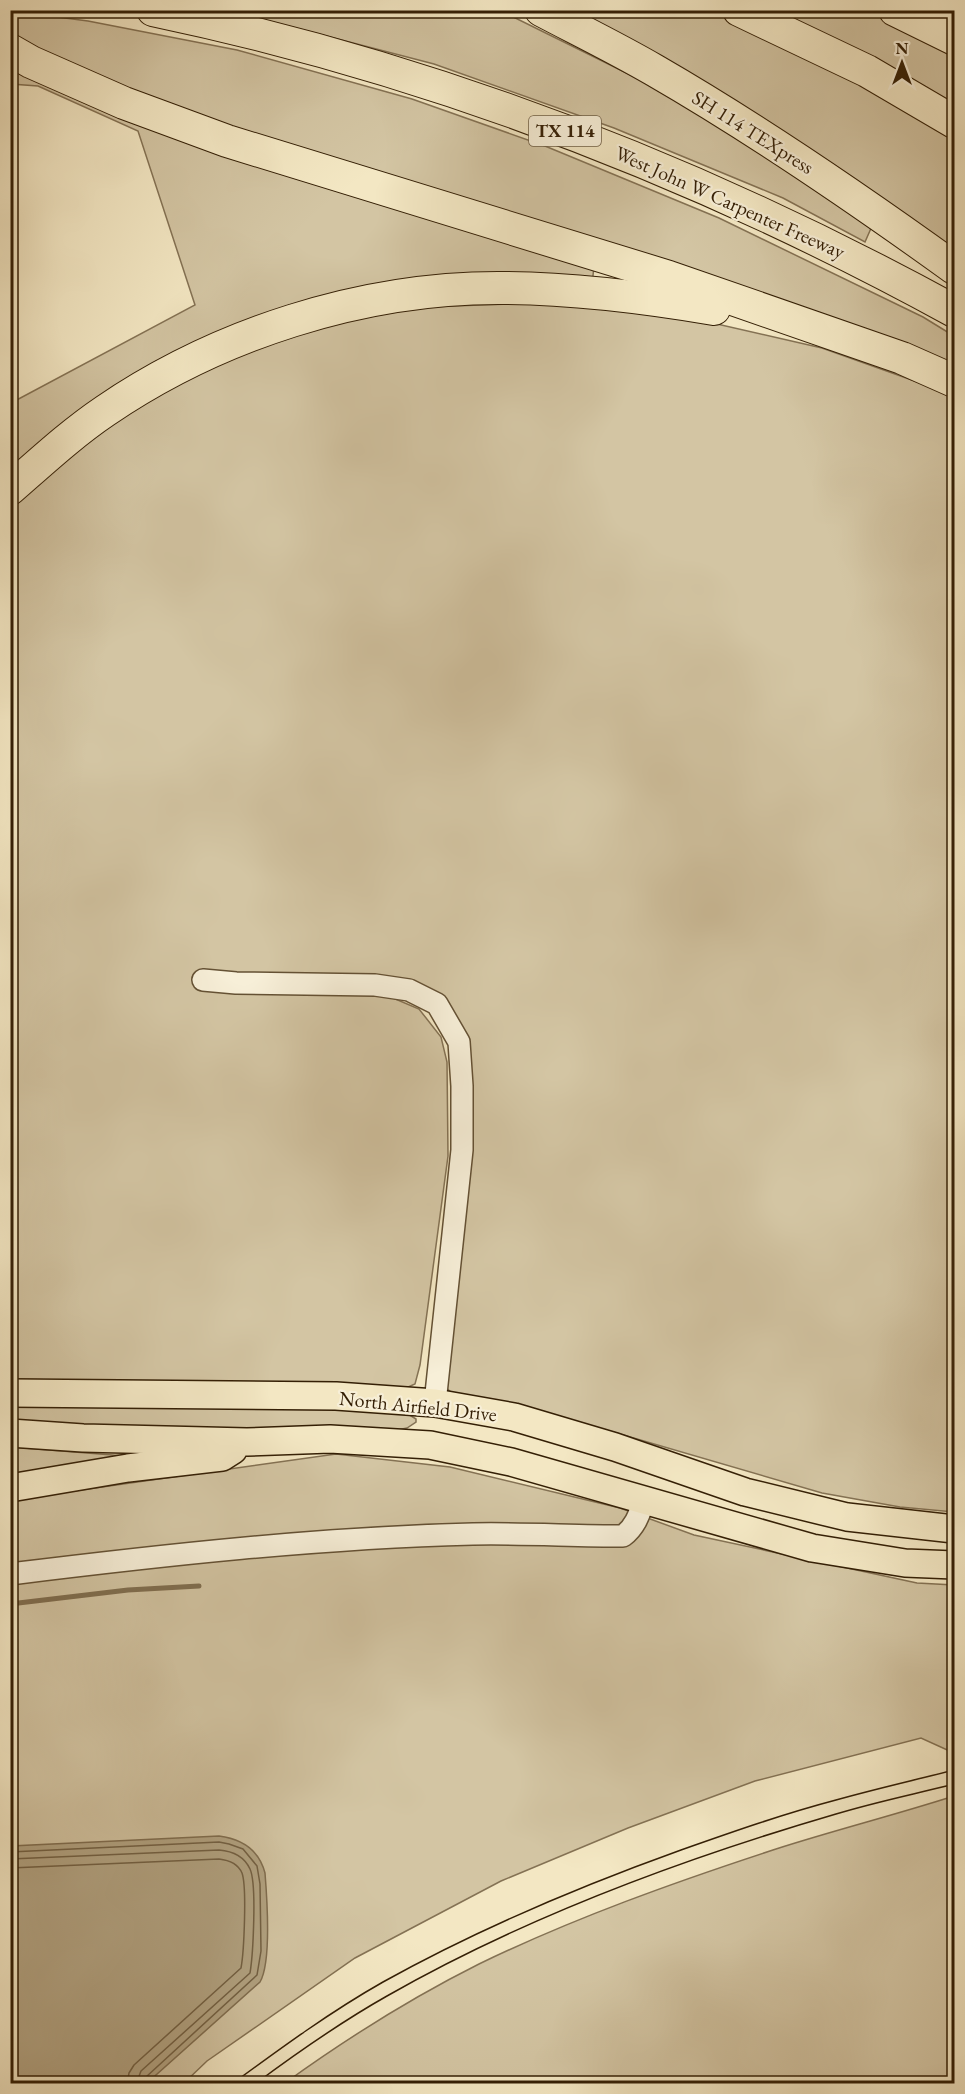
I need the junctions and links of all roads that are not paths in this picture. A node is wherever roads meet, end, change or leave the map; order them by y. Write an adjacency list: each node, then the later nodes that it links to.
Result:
1 (153, 10): 9 (highway, West John W Carpenter Freeway / TX 114)
2 (542, 10): 8 (highway, SH 114 TEXpress)
3 (740, 10): 7 (highway)
4 (895, 10): 5 (highway)
5 (954, 39)
6 (10, 50): 10 (highway)
7 (954, 122)
8 (954, 268)
9 (954, 311)
10 (791, 321): 11 (highway); 12 (highway)
11 (954, 381)
12 (10, 489)
13 (202, 980): 15 (lane)
14 (10, 1394): 15 (main road, North Airfield Drive)
15 (435, 1403): 18 (main road); 21 (main road, North Airfield Drive)
16 (10, 1433): 17 (main road, North Airfield Drive)
17 (248, 1442): 18 (main road, North Airfield Drive); 19 (main road)
18 (430, 1445): 20 (main road, North Airfield Drive)
19 (10, 1488)
20 (644, 1501): 22 (main road, North Airfield Drive); 23 (lane)
21 (954, 1529)
22 (954, 1565)
23 (10, 1574)

